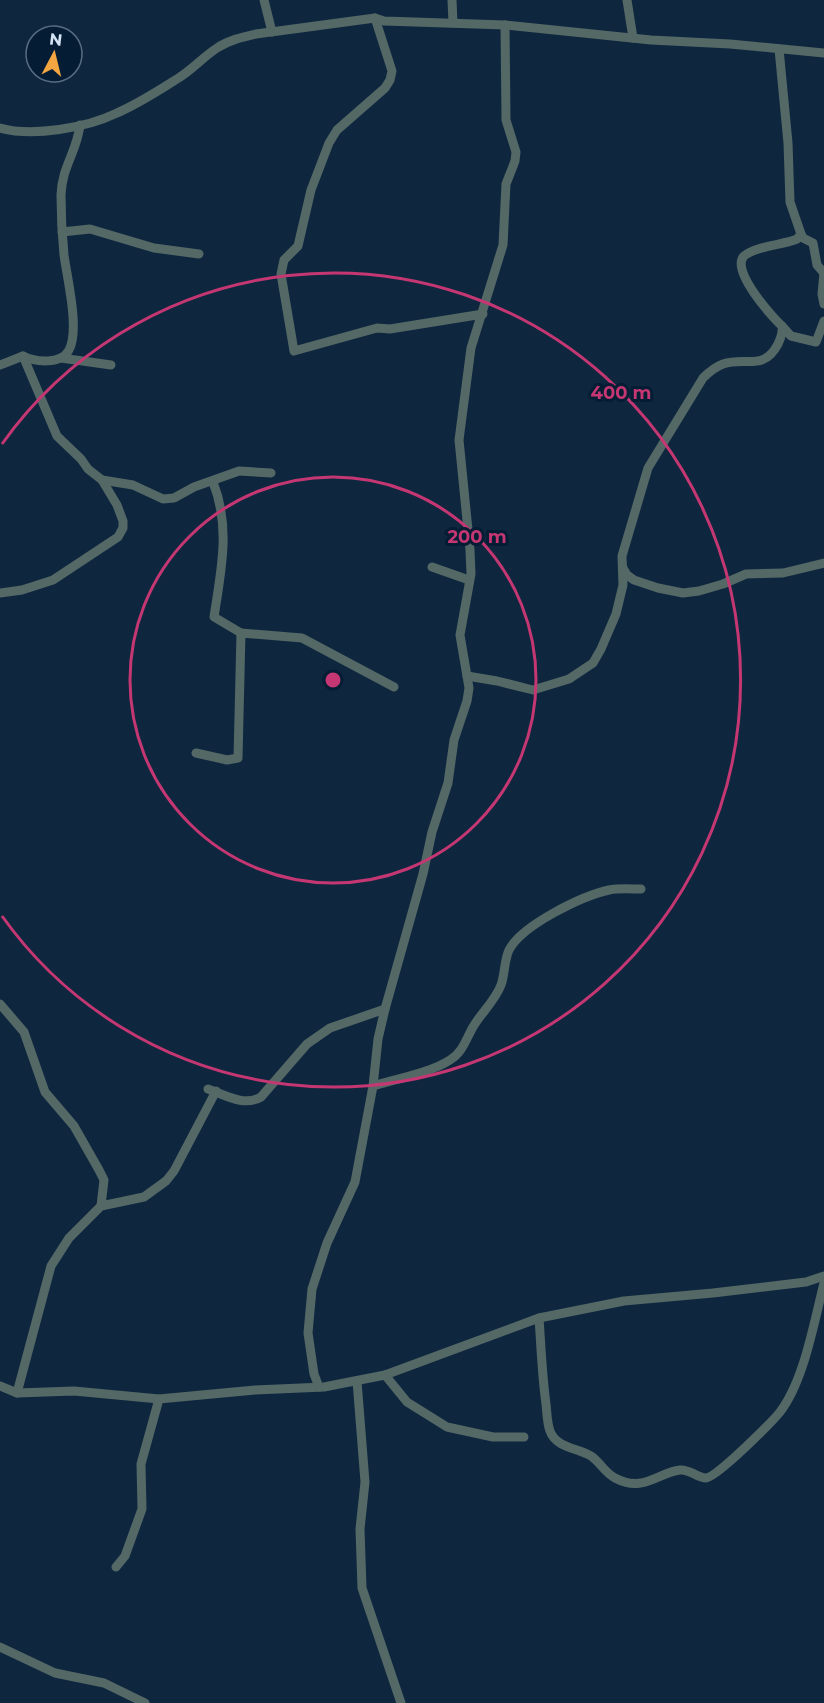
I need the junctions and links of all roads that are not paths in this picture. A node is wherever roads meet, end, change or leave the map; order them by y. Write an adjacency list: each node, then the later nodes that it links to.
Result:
1 (264, 0): 7 (street)
2 (452, 0): 5 (street)
3 (627, 0): 8 (street)
4 (375, 18): 5 (street); 7 (street); 18 (street)
5 (453, 23): 6 (street)
6 (505, 25): 8 (street); 18 (street)
7 (272, 32): 11 (street)
8 (633, 38): 9 (street)
9 (779, 49): 10 (street); 14 (street)
10 (824, 53)
11 (80, 125): 12 (street); 13 (street)
12 (0, 128)
13 (62, 232): 15 (street); 22 (street)
14 (801, 238): 16 (street); 20 (street)
15 (199, 254)
16 (824, 273): 17 (street)
17 (824, 304)
18 (483, 314): 30 (street)
19 (824, 321): 20 (street)
20 (782, 326): 31 (street)
21 (23, 356): 22 (street); 23 (street); 26 (street)
22 (61, 358): 24 (street)
23 (0, 365)
24 (111, 365)
25 (271, 473): 27 (street)
26 (102, 480): 27 (street); 32 (street)
27 (213, 482): 33 (street)
28 (824, 563): 31 (street)
29 (432, 567): 30 (street)
30 (470, 580): 34 (street)
31 (625, 580): 34 (street)
32 (0, 592)
33 (241, 633): 35 (street); 36 (street)
34 (467, 676): 39 (street)
35 (394, 687)
36 (196, 753)
37 (641, 889): 40 (street)
38 (0, 1004): 41 (street)
39 (385, 1009): 40 (street); 41 (street)
40 (373, 1086): 48 (street)
41 (101, 1206): 49 (street)
42 (824, 1276): 44 (street)
43 (824, 1283): 44 (street)
44 (539, 1318): 45 (street)
45 (385, 1375): 46 (street); 51 (street)
46 (357, 1381): 48 (street); 54 (street)
47 (0, 1386): 49 (street)
48 (320, 1388): 50 (street)
49 (17, 1393): 50 (street)
50 (159, 1399): 52 (street)
51 (524, 1437)
52 (116, 1567)
53 (0, 1647): 55 (street)
54 (400, 1701): 56 (street)
55 (146, 1703)
56 (388, 1703)

